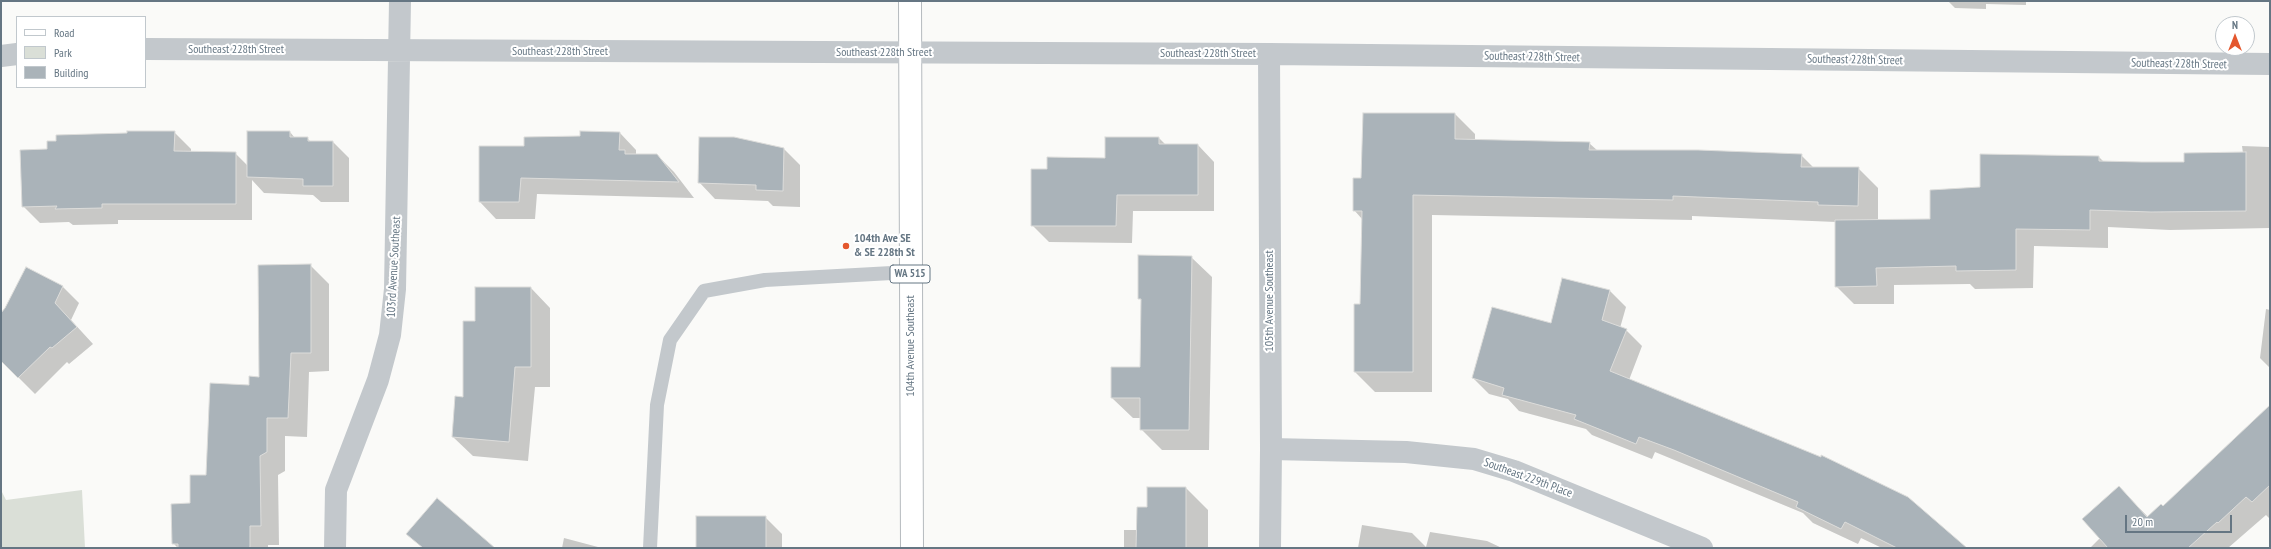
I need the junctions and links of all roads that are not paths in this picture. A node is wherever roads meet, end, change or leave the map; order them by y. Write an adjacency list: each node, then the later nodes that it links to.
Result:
1 (400, 1): 4 (street, 103rd Avenue Southeast)
2 (910, 1): 5 (main road, 104th Avenue Southeast / WA 515)
3 (146, 49): 4 (street, Southeast 228th Street)
4 (400, 51): 5 (street, Southeast 228th Street); 12 (street, 103rd Avenue Southeast)
5 (909, 53): 7 (street, Southeast 228th Street); 10 (main road, 104th Avenue Southeast / WA 515)
6 (16, 54): 8 (street)
7 (1269, 54): 9 (street, Southeast 228th Street); 11 (street, 105th Avenue Southeast)
8 (1, 56)
9 (2270, 64)
10 (910, 272): 13 (lane); 14 (main road, 104th Avenue Southeast / WA 515)
11 (1271, 449): 15 (street, 105th Avenue Southeast); 16 (street, Southeast 229th Place)
12 (335, 548)
13 (650, 548)
14 (912, 548)
15 (1270, 548)
16 (1702, 548)

